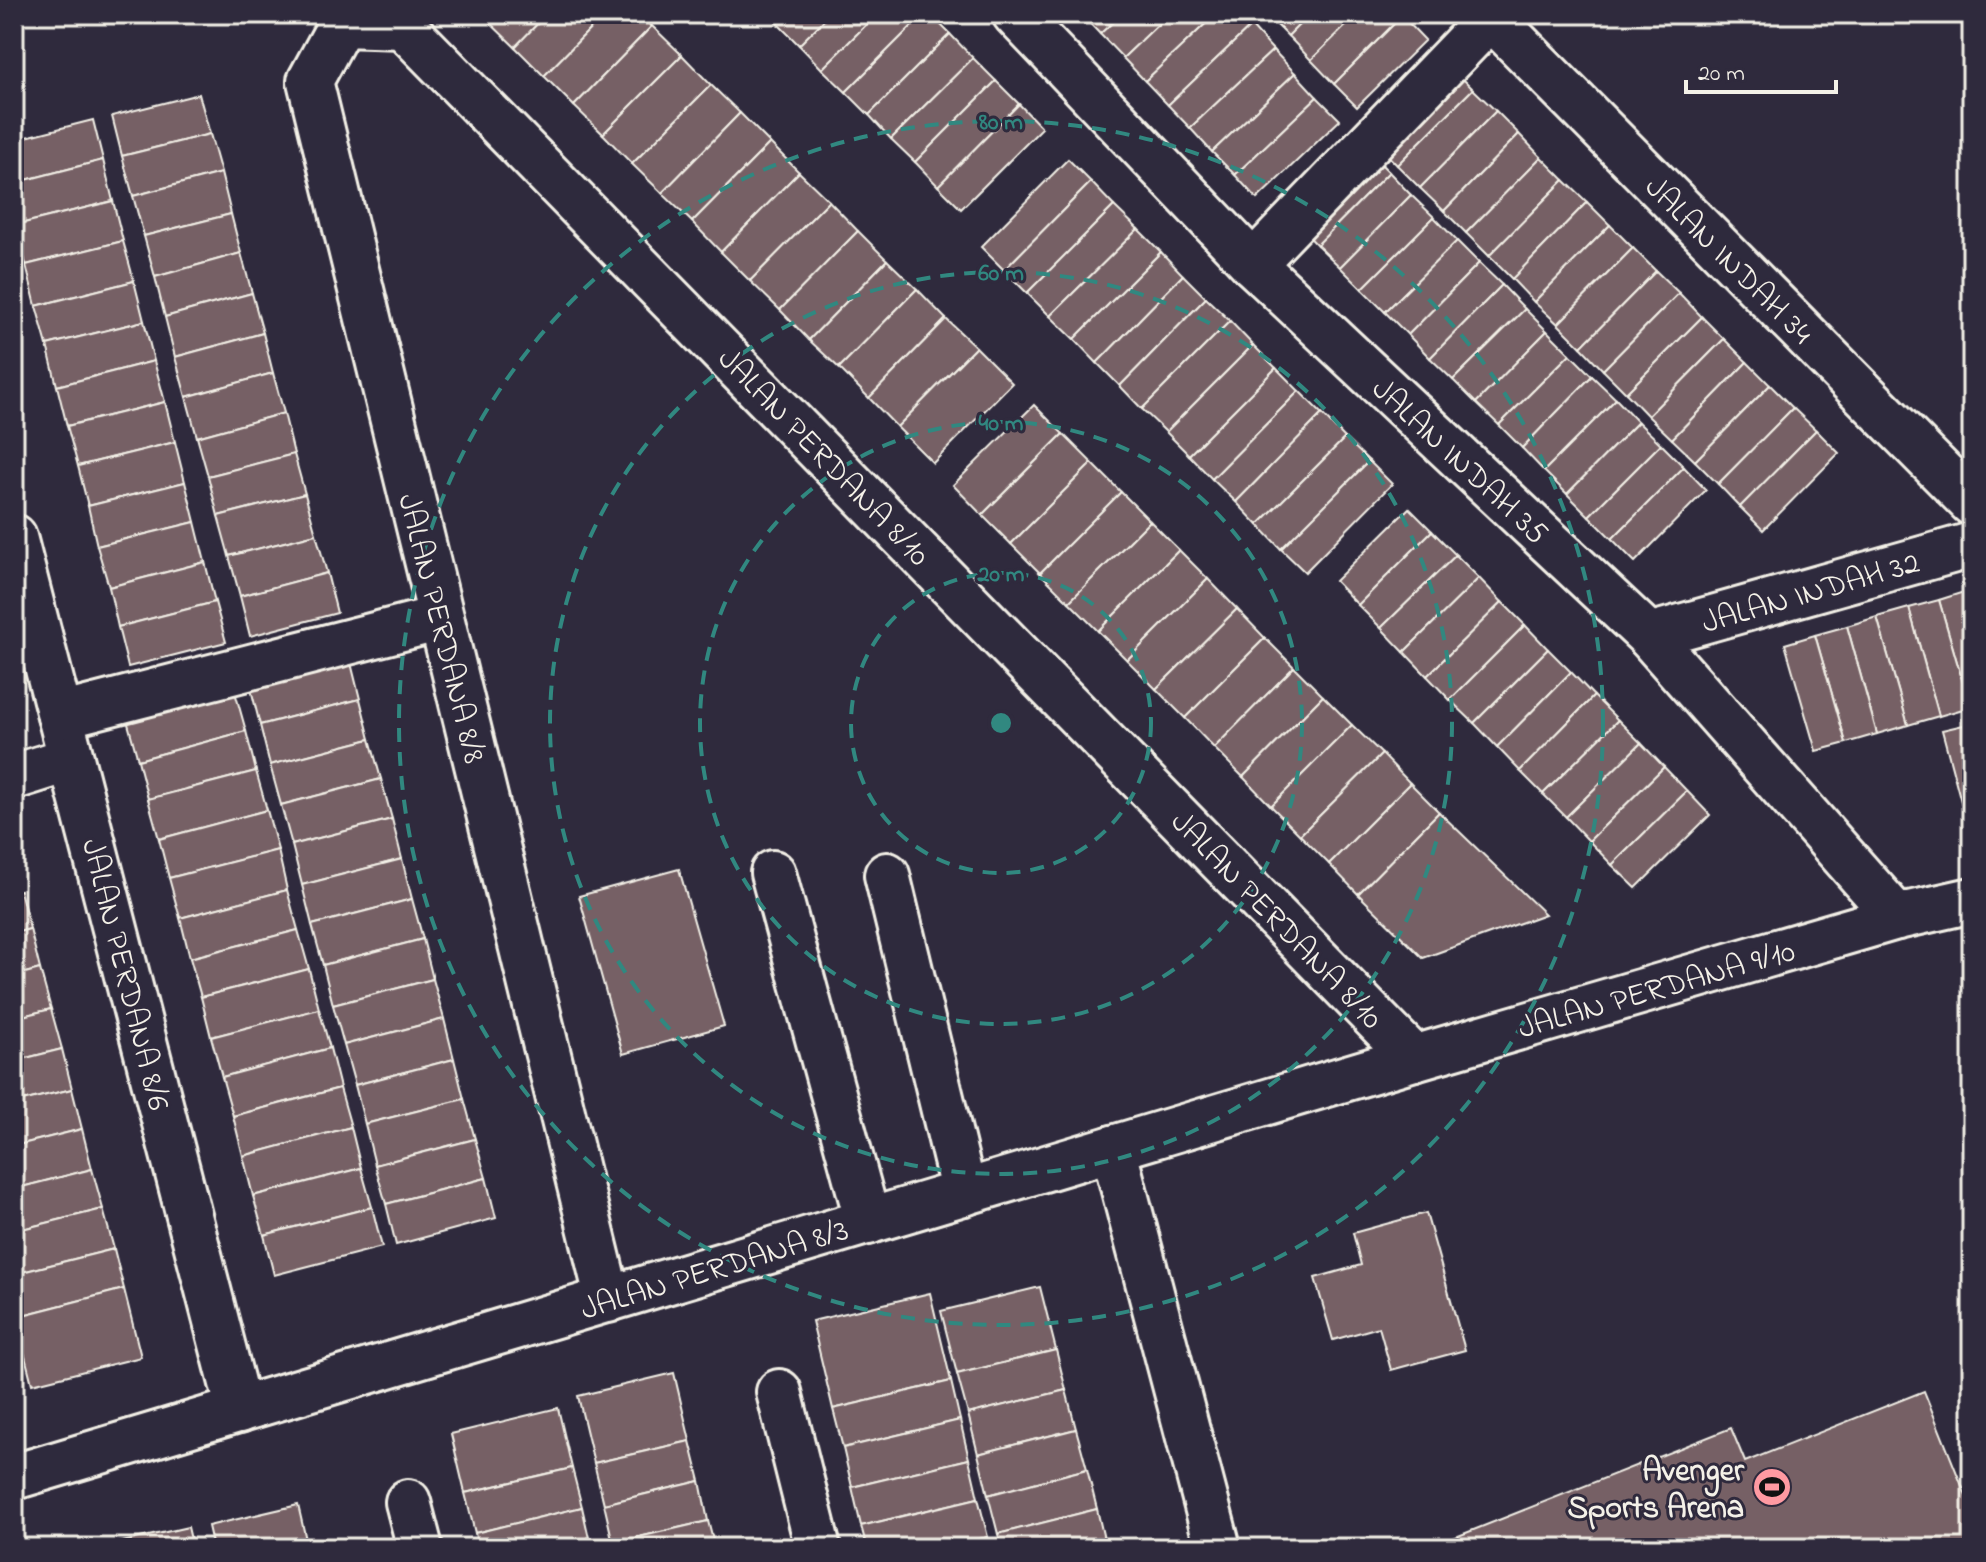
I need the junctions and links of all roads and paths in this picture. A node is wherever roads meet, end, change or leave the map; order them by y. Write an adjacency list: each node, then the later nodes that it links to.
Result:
1 (1015, 14): 4 (street, JALAN INDAH 35)
2 (1490, 16): 4 (street); 5 (street, JALAN INDAH 34)
3 (403, 26): 8 (street, JALAN PERDANA 8/8); 17 (street, JALAN PERDANA 8/10)
4 (1253, 264): 9 (street, JALAN INDAH 35)
5 (1972, 503)
6 (14, 537): 10 (street, JALAN PERDANA 8/6)
7 (1972, 545): 9 (street, JALAN INDAH 32)
8 (441, 618): 10 (street); 21 (street, JALAN PERDANA 8/8)
9 (1649, 636): 16 (street, JALAN INDAH 35)
10 (60, 716): 11 (street, JALAN PERDANA 8/6)
11 (71, 759): 12 (street); 23 (street, JALAN PERDANA 8/6)
12 (14, 777)
13 (773, 873): 20 (street)
14 (887, 875): 19 (street)
15 (1972, 900): 16 (street, JALAN PERDANA 9/10)
16 (1897, 917): 17 (street, JALAN PERDANA 9/10)
17 (1414, 1058): 18 (street, JALAN PERDANA 8/3)
18 (1113, 1148): 19 (street, JALAN PERDANA 8/3); 28 (street)
19 (964, 1193): 20 (street, JALAN PERDANA 8/3)
20 (868, 1222): 21 (street, JALAN PERDANA 8/3)
21 (608, 1300): 23 (street, JALAN PERDANA 8/3)
22 (779, 1392): 27 (street)
23 (239, 1410): 24 (street, JALAN PERDANA 8/3)
24 (14, 1477)
25 (408, 1502): 26 (street)
26 (420, 1548)
27 (818, 1548)
28 (1218, 1548)

